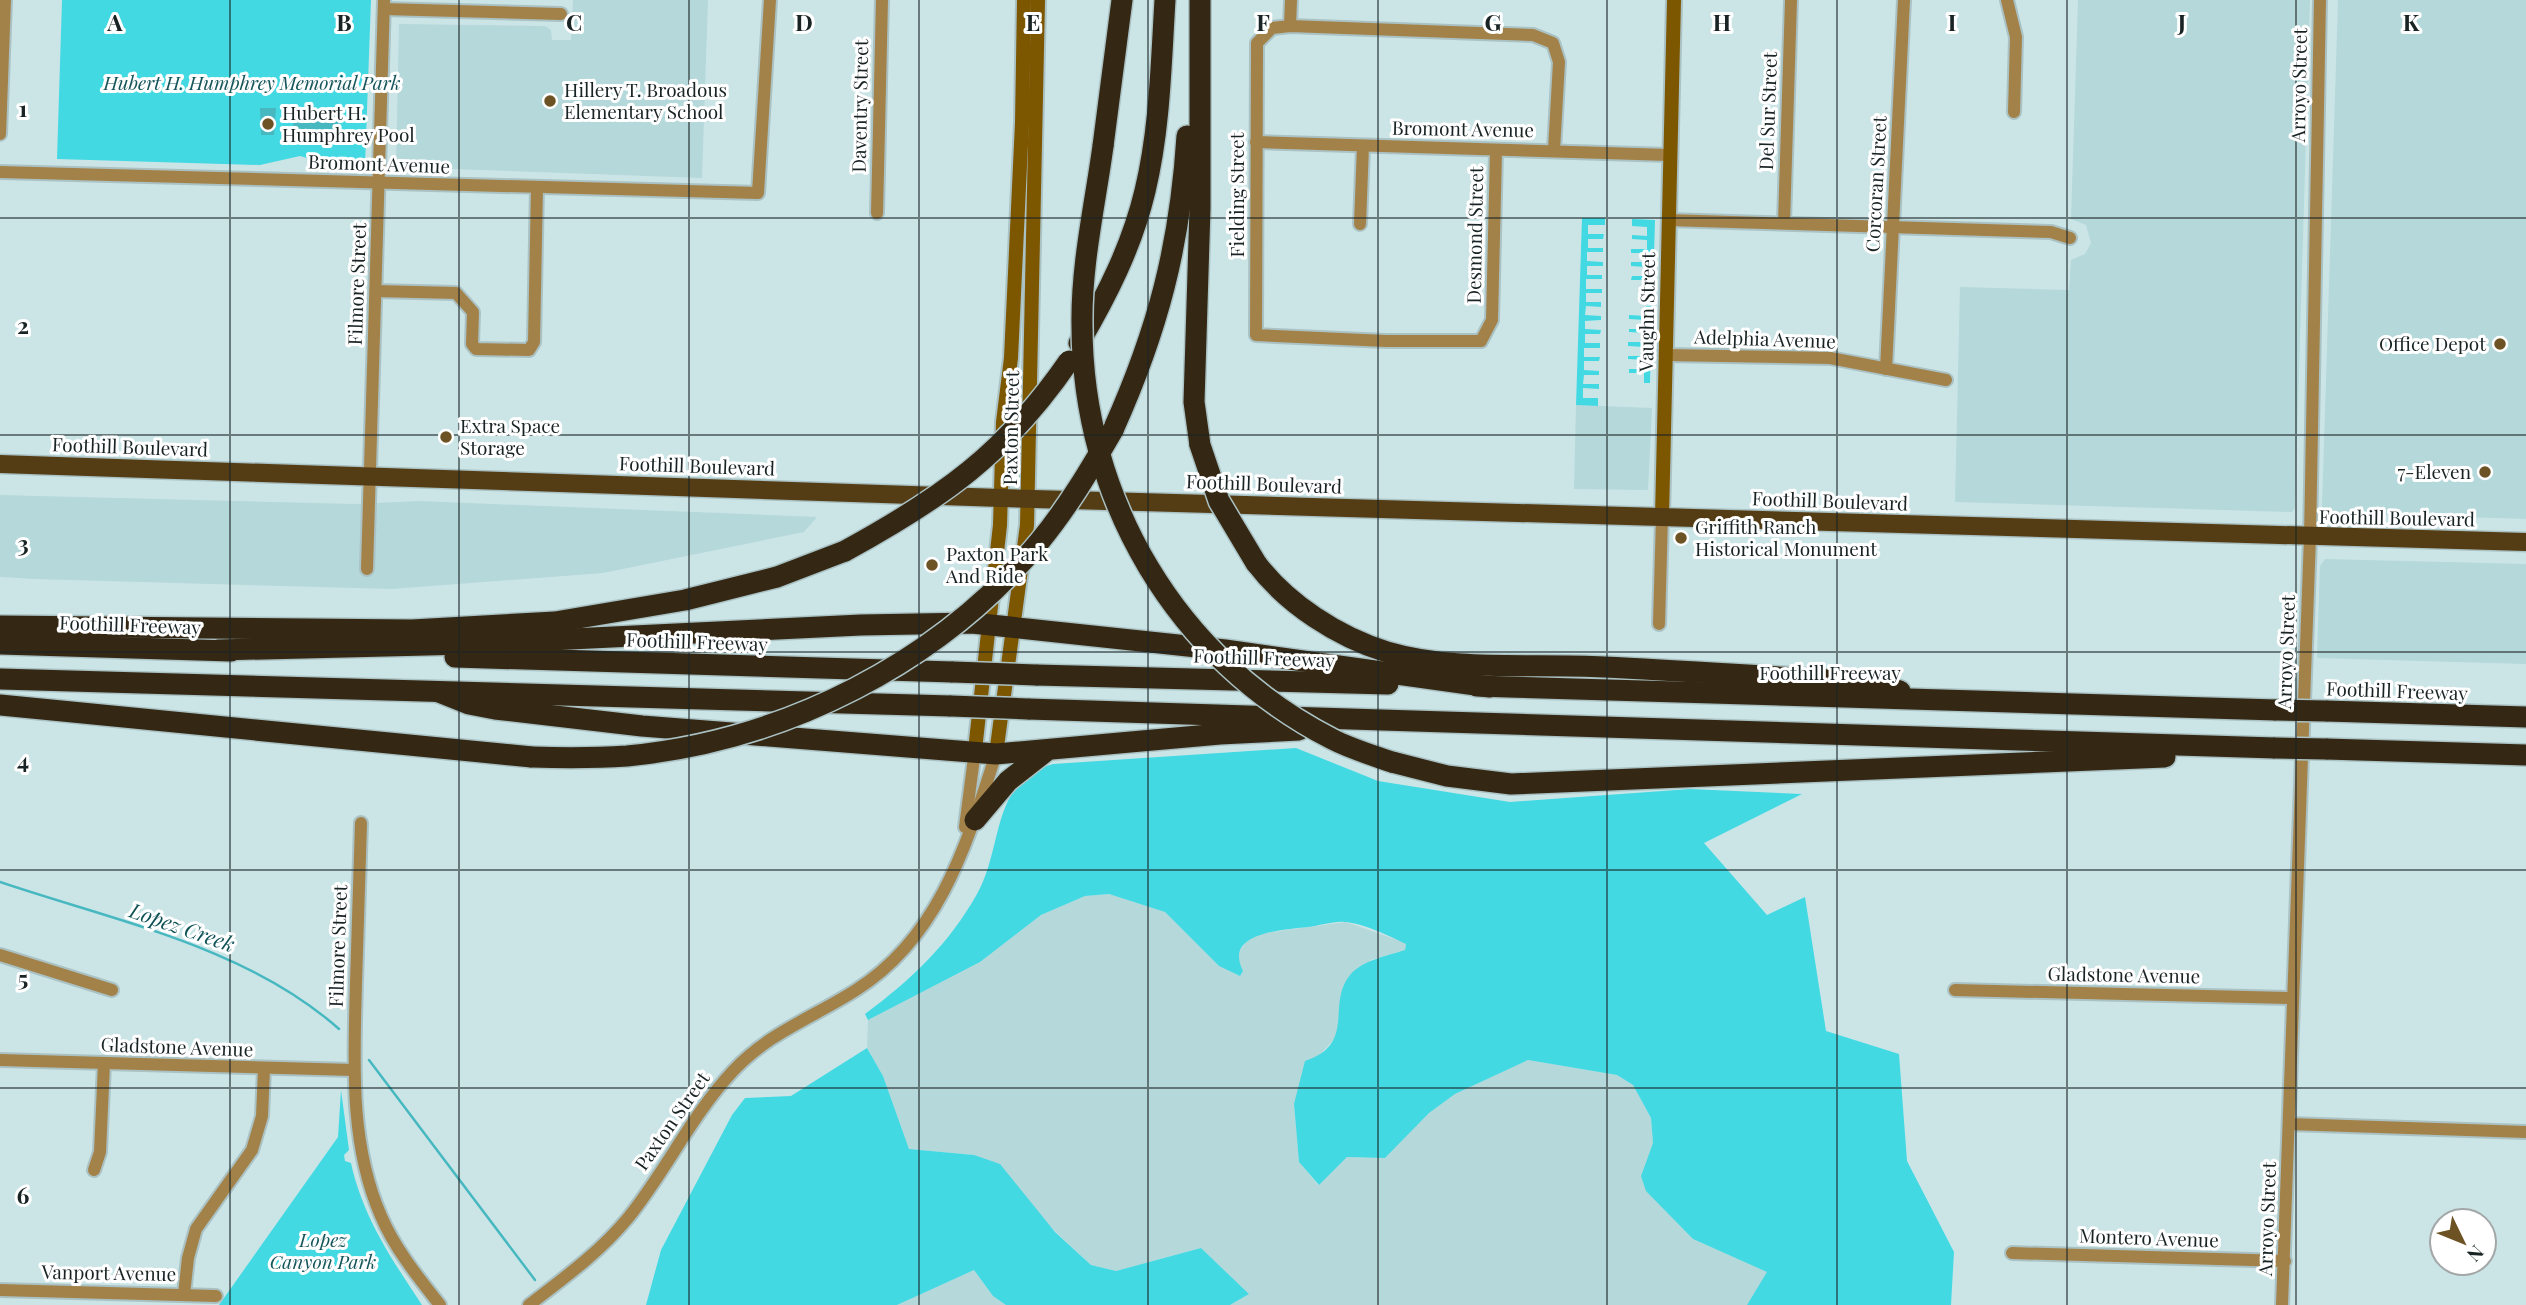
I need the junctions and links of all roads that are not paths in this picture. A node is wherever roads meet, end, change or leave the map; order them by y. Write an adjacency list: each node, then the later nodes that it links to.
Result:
1 (5, 0): 19 (street)
2 (770, 0): 27 (street, Bromont Avenue)
3 (882, 0): 28 (street, Daventry Street)
4 (1024, 0): 41 (street, Paxton Street)
5 (1038, 0): 42 (street, Paxton Street)
6 (1122, 0): 60 (highway, bridge)
7 (1165, 0): 49 (highway, bridge)
8 (1198, 0): 56 (highway, bridge); 57 (highway, bridge)
9 (1291, 0): 17 (street)
10 (1674, 0): 24 (street, Vaughn Street)
11 (1791, 0): 30 (street, Del Sur Street)
12 (1904, 0): 32 (street, Corcoran Street)
13 (2007, 0): 18 (street)
14 (2320, 0): 44 (street, Arroyo Street)
15 (384, 4): 16 (street); 26 (street, Filmore Street)
16 (561, 15)
17 (1290, 26): 20 (street, Fielding Street); 22 (street)
18 (2014, 112)
19 (0, 134)
20 (1256, 142): 21 (street, Bromont Avenue); 35 (street, Fielding Street)
21 (1363, 146): 23 (street, Bromont Avenue); 31 (street)
22 (1554, 150): 23 (street, Bromont Avenue); 24 (street, Bromont Avenue)
23 (1496, 151): 35 (street, Desmond Street)
24 (1669, 155): 29 (street, Vaughn Street)
25 (0, 172): 26 (street, Bromont Avenue)
26 (379, 183): 27 (street, Bromont Avenue); 34 (street, Filmore Street)
27 (537, 187): 34 (street)
28 (877, 213)
29 (1668, 220): 30 (street); 36 (street, Vaughn Street)
30 (1784, 222): 32 (street)
31 (1360, 224)
32 (1893, 225): 33 (street); 37 (street, Corcoran Street)
33 (2070, 238)
34 (376, 291): 40 (street, Filmore Street)
35 (1492, 320)
36 (1666, 355): 37 (street, Adelphia Avenue); 43 (street, Vaughn Street)
37 (1886, 369): 38 (street, Adelphia Avenue)
38 (1946, 380)
39 (0, 464): 40 (main road, Foothill Boulevard)
40 (370, 475): 41 (main road, Foothill Boulevard); 46 (street, Filmore Street)
41 (1001, 498): 42 (main road, Foothill Boulevard); 48 (street, Paxton Street)
42 (1028, 498): 43 (main road, Foothill Boulevard); 50 (street, Paxton Street)
43 (1662, 517): 44 (main road, Foothill Boulevard); 47 (street, Vaughn Street)
44 (2309, 537): 45 (main road, Foothill Boulevard); 71 (street, Arroyo Street)
45 (2526, 542)
46 (367, 569)
47 (1659, 624)
48 (989, 625): 50 (highway); 52 (highway); 61 (street, Paxton Street)
49 (0, 626)
50 (1015, 627): 54 (highway); 63 (street, Paxton Street)
51 (0, 644): 52 (highway, Foothill Freeway)
52 (218, 650): 54 (highway, Foothill Freeway, bridge)
53 (0, 679): 55 (highway)
54 (1490, 687): 56 (highway, Foothill Freeway)
55 (439, 692): 59 (highway, bridge); 61 (highway)
56 (1919, 696): 58 (highway, Foothill Freeway, bridge)
57 (0, 705)
58 (2526, 717)
59 (1487, 724): 60 (highway); 62 (highway)
60 (2275, 748): 64 (highway, bridge)
61 (975, 750): 63 (highway); 67 (street, Paxton Street)
62 (1045, 752): 63 (highway); 65 (highway)
63 (996, 754): 65 (street, Paxton Street)
64 (2526, 755)
65 (975, 820): 67 (street, Paxton Street)
66 (361, 823): 75 (street, Filmore Street)
67 (962, 848): 85 (street, Paxton Street)
68 (0, 955): 69 (street)
69 (112, 990)
70 (1955, 990): 71 (street, Gladstone Avenue)
71 (2291, 998): 76 (street, Arroyo Street)
72 (0, 1060): 73 (street, Gladstone Avenue)
73 (104, 1064): 74 (street, Gladstone Avenue); 78 (street)
74 (264, 1069): 75 (street, Gladstone Avenue); 82 (street)
75 (353, 1070): 84 (street, Filmore Street)
76 (2289, 1124): 77 (street); 80 (street, Arroyo Street)
77 (2526, 1132)
78 (94, 1170)
79 (2012, 1252): 80 (street, Montero Avenue)
80 (2285, 1261): 86 (street, Arroyo Street)
81 (0, 1290): 82 (street, Vanport Avenue)
82 (184, 1294): 83 (street, Vanport Avenue)
83 (216, 1296)
84 (440, 1305)
85 (528, 1305)
86 (2282, 1305)

